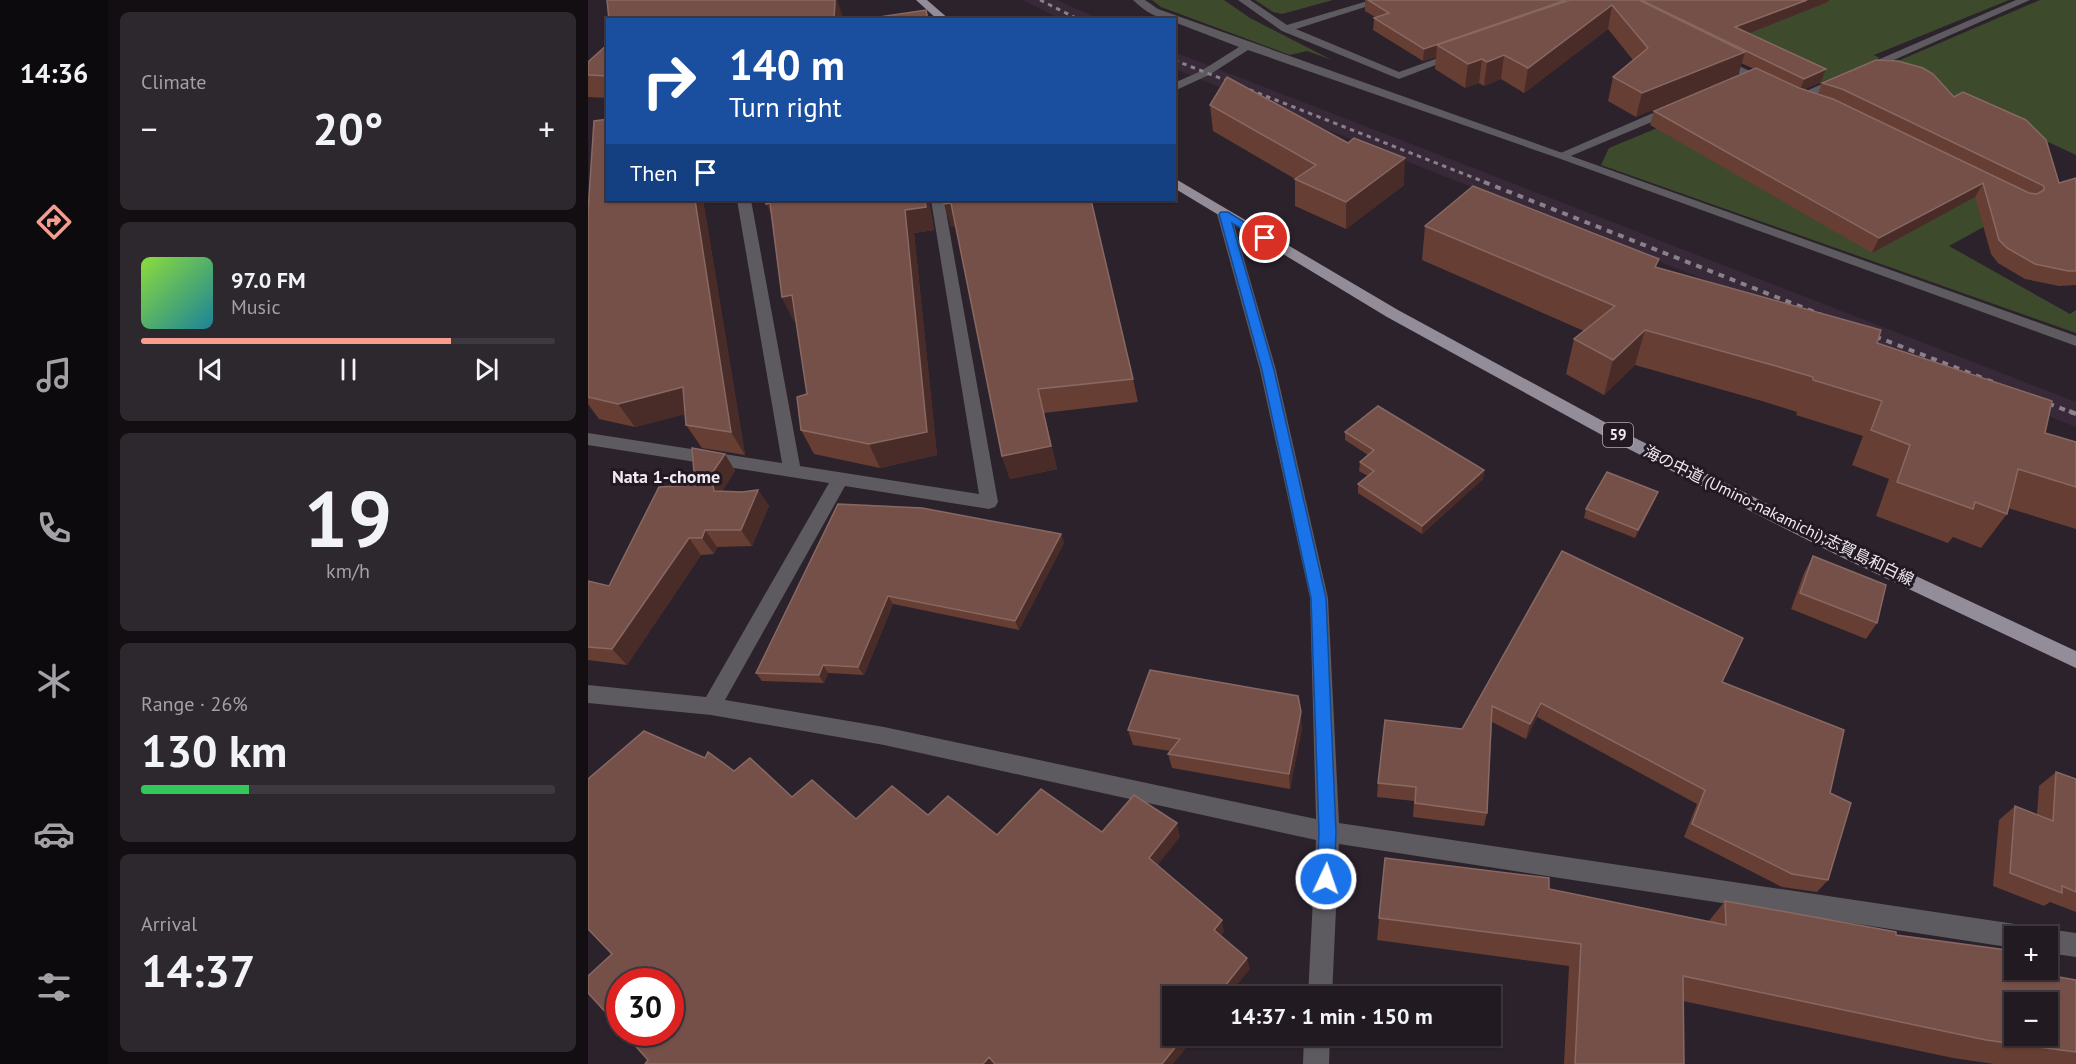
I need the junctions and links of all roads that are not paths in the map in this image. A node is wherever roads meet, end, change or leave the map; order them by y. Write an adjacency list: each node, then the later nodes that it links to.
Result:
1 (921, 0): 6 (main road)
2 (1138, 0): 7 (street)
3 (1243, 0): 9 (street)
4 (1382, 0): 9 (street)
5 (2025, 0): 16 (street)
6 (943, 18)
7 (1173, 18)
8 (1176, 19): 10 (street)
9 (1286, 29): 11 (street)
10 (1247, 46): 14 (street); 19 (street)
11 (1464, 53)
12 (1709, 54): 13 (street)
13 (1751, 78)
14 (1176, 87)
15 (1780, 89): 16 (street)
16 (1799, 98): 18 (street)
17 (1688, 102): 19 (street)
18 (1821, 105)
19 (1562, 155): 24 (street)
20 (1176, 183): 23 (main road, 海の中道 (Umino-nakamichi);志賀島和白線 / 59)
21 (744, 201): 26 (street)
22 (938, 201): 27 (street)
23 (1224, 214): 28 (main road, 海の中道 (Umino-nakamichi);志賀島和白線 / 59); 31 (street)
24 (2076, 341)
25 (588, 439): 26 (street)
26 (792, 469): 27 (street)
27 (841, 478): 30 (street)
28 (2076, 660)
29 (588, 694): 30 (street)
30 (711, 706): 31 (street)
31 (1328, 832): 32 (street); 35 (street)
32 (2004, 934)
33 (2058, 942): 34 (street)
34 (2076, 945)
35 (1320, 986)
36 (1317, 1046): 37 (street)
37 (1316, 1064)

